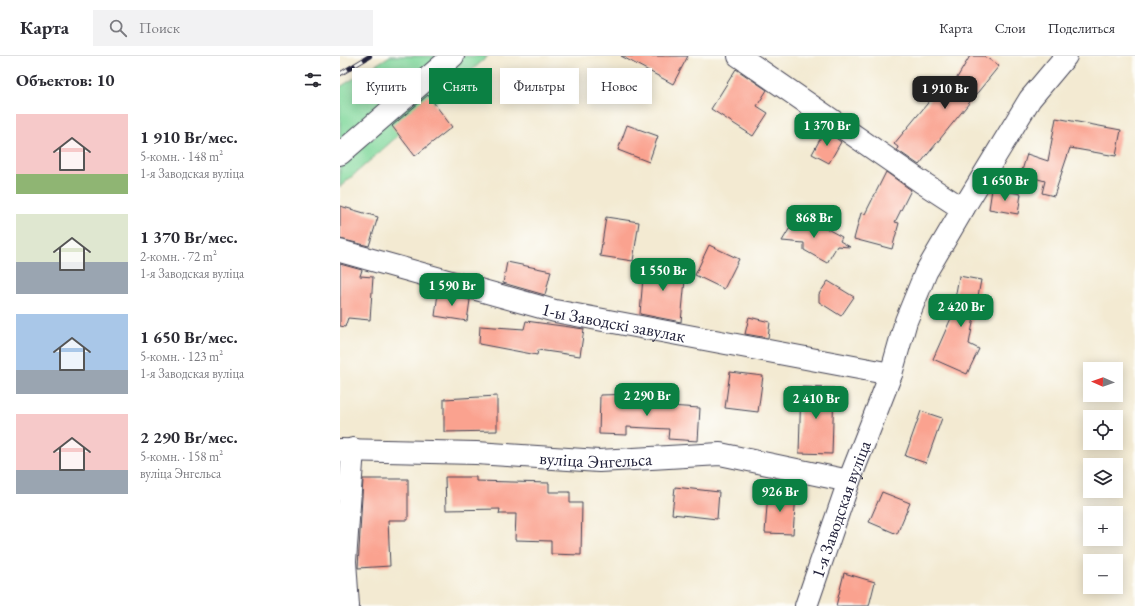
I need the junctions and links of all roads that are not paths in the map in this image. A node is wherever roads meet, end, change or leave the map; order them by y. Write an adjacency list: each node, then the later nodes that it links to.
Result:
1 (453, 56): 4 (street)
2 (739, 56): 5 (street)
3 (1066, 56): 5 (street, 1-я Заводская вуліца)
4 (340, 154)
5 (962, 209): 7 (street, 1-я Заводская вуліца)
6 (340, 251): 7 (street, 1-ы Заводскі завулак)
7 (892, 374): 9 (street, 1-я Заводская вуліца)
8 (347, 450): 9 (street, вуліца Энгельса); 10 (street)
9 (849, 481): 11 (street, 1-я Заводская вуліца)
10 (348, 606)
11 (806, 606)

